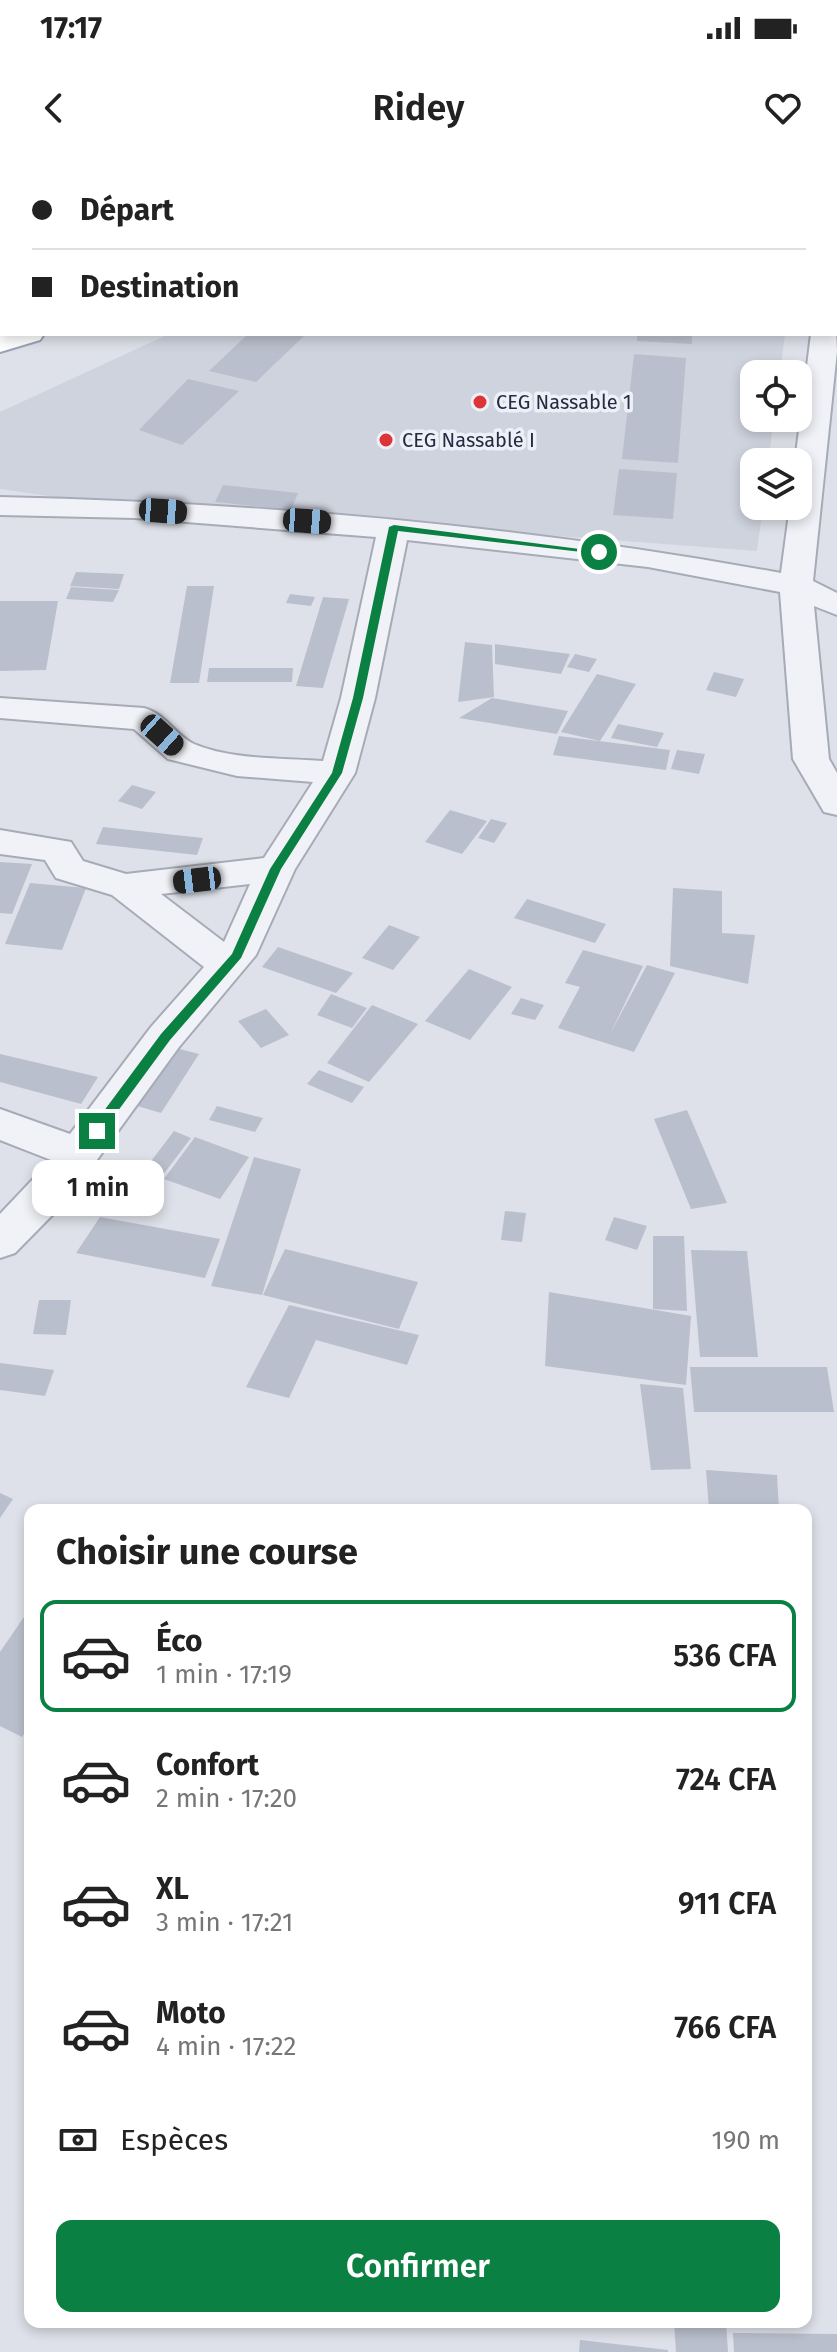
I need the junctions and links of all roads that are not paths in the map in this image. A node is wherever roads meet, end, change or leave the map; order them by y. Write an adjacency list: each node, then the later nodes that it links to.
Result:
1 (24, 336): 3 (main road)
2 (825, 336): 6 (street)
3 (0, 344)
4 (0, 506): 5 (street)
5 (394, 527): 6 (street); 9 (street)
6 (796, 585): 7 (street); 10 (street)
7 (837, 605)
8 (0, 708): 9 (street)
9 (337, 773): 12 (street)
10 (837, 804)
11 (0, 842): 13 (street)
12 (276, 869): 13 (street); 14 (street)
13 (125, 886): 14 (street)
14 (228, 965): 16 (street)
15 (0, 1124): 16 (street)
16 (79, 1154): 17 (street)
17 (0, 1241)

